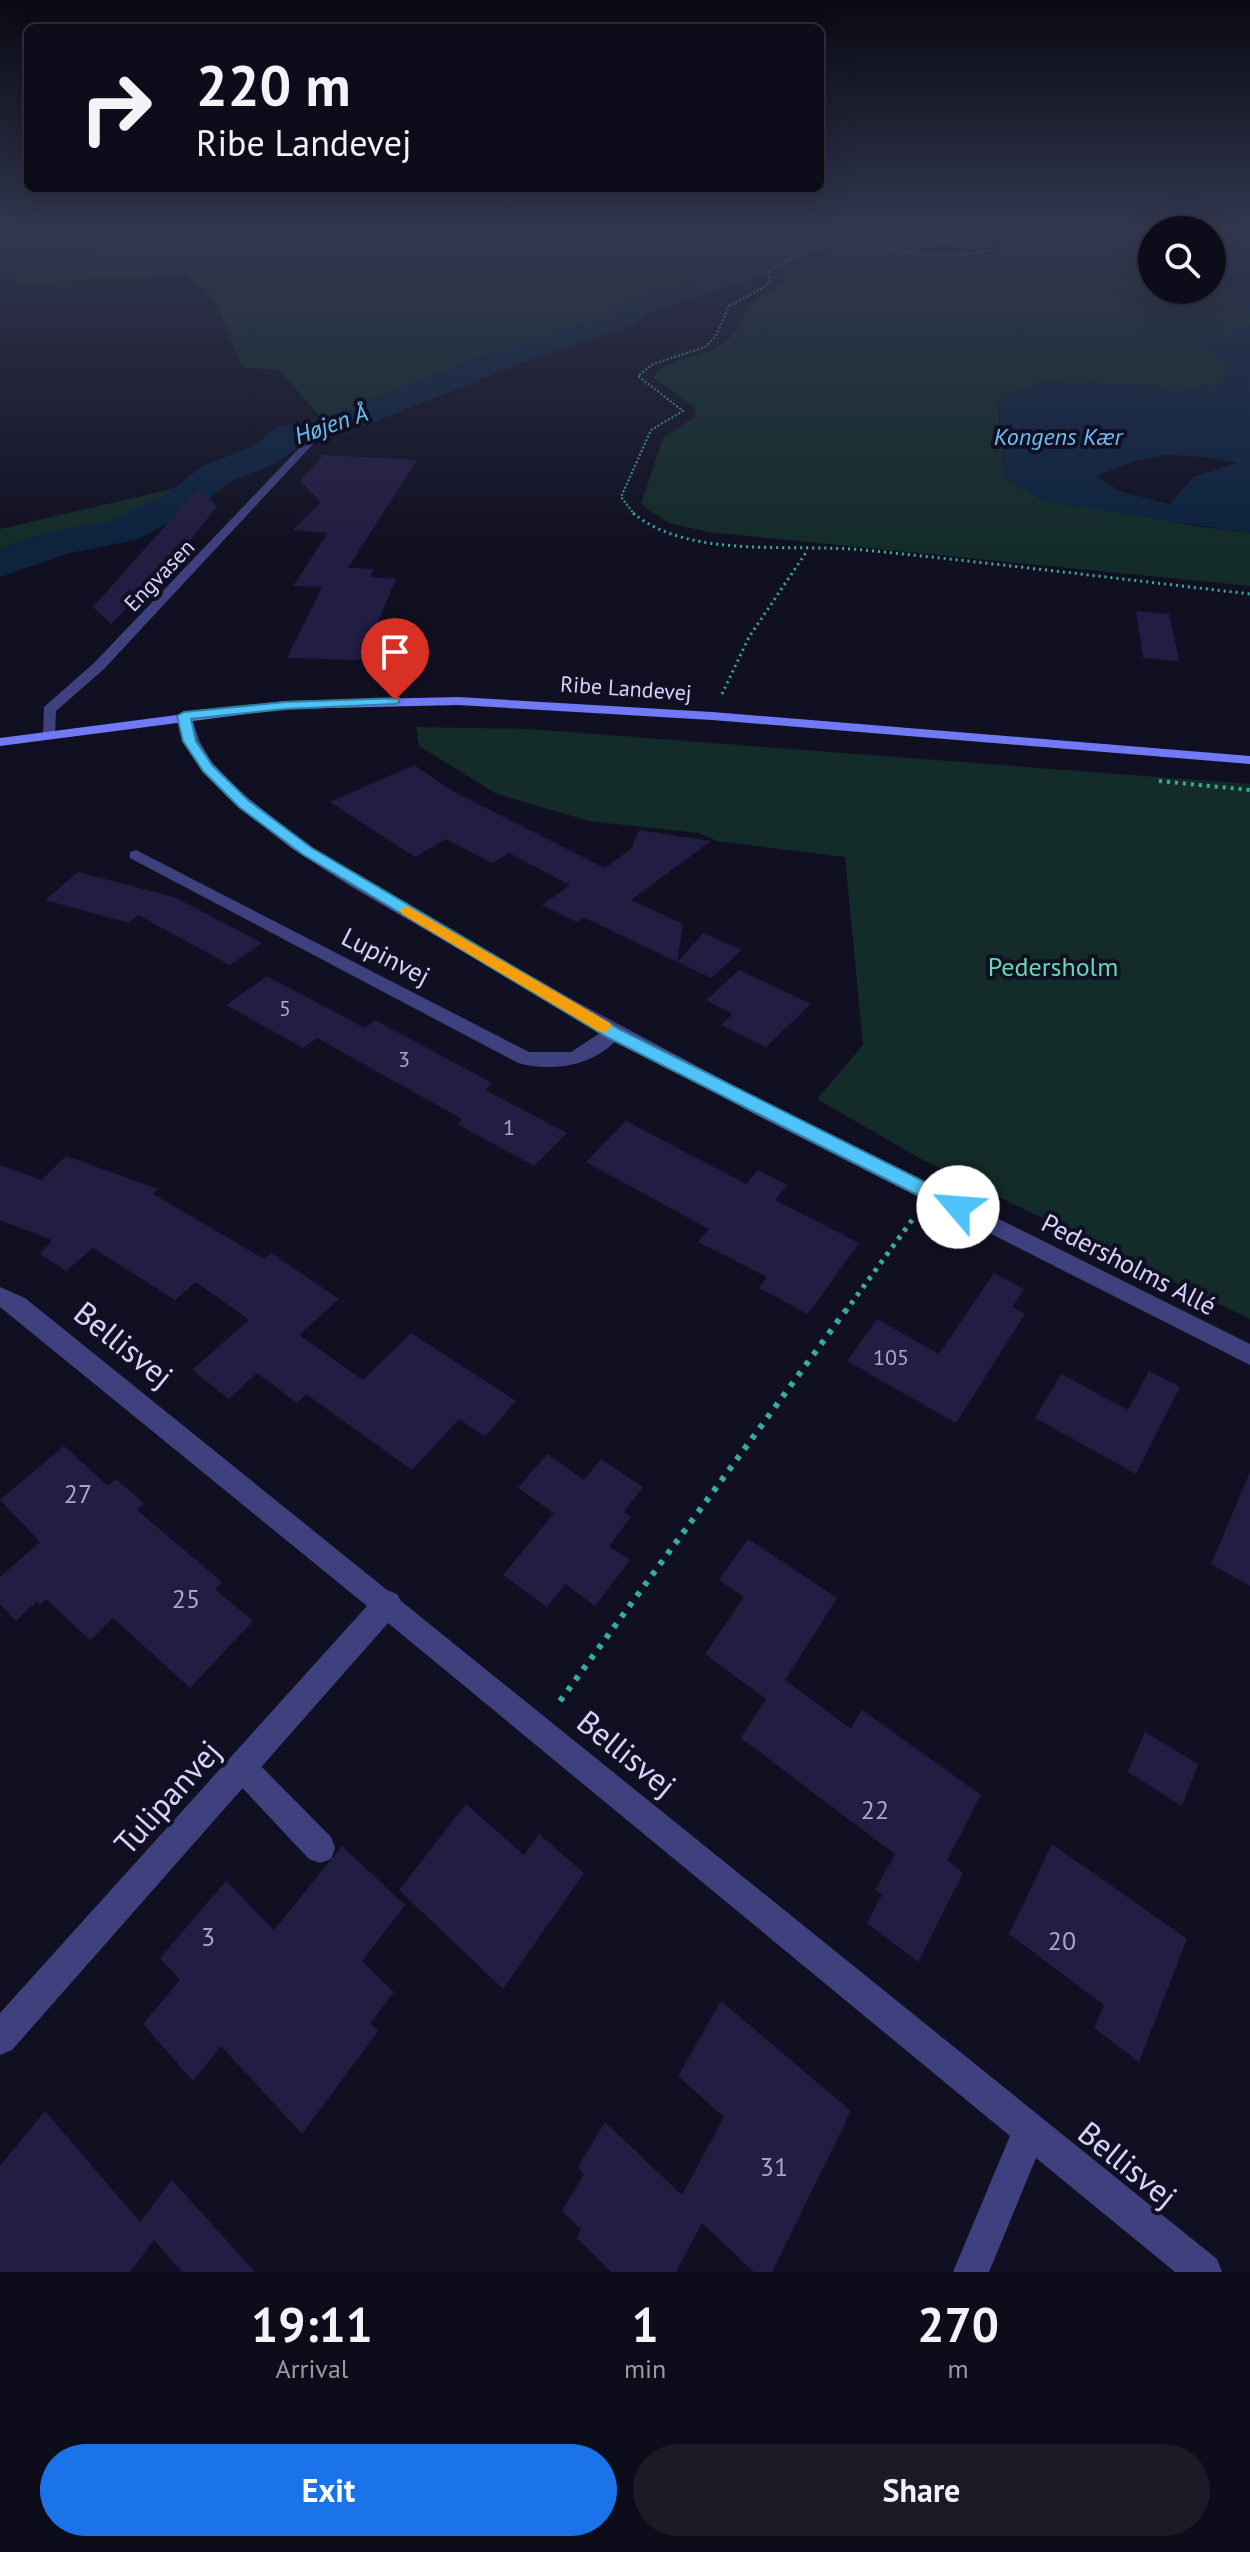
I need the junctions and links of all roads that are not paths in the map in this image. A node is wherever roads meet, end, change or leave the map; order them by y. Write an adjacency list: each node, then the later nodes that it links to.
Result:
1 (309, 443): 3 (street, Engvasen)
2 (184, 716): 3 (main road, Ribe Landevej); 5 (main road, Ribe Landevej); 7 (street, Pedersholms Allé)
3 (48, 734): 4 (main road, Ribe Landevej)
4 (0, 742)
5 (1250, 760)
6 (136, 855): 7 (street, Lupinvej)
7 (613, 1033): 9 (street, Pedersholms Allé)
8 (0, 1296): 10 (street, Bellisvej)
9 (1250, 1355)
10 (388, 1603): 11 (street, Tulipanvej); 14 (street, Bellisvej)
11 (242, 1767): 12 (street); 13 (street, Tulipanvej)
12 (320, 1848)
13 (0, 2038)
14 (1030, 2131): 15 (street); 16 (street, Bellisvej)
15 (971, 2272)
16 (1204, 2272)

